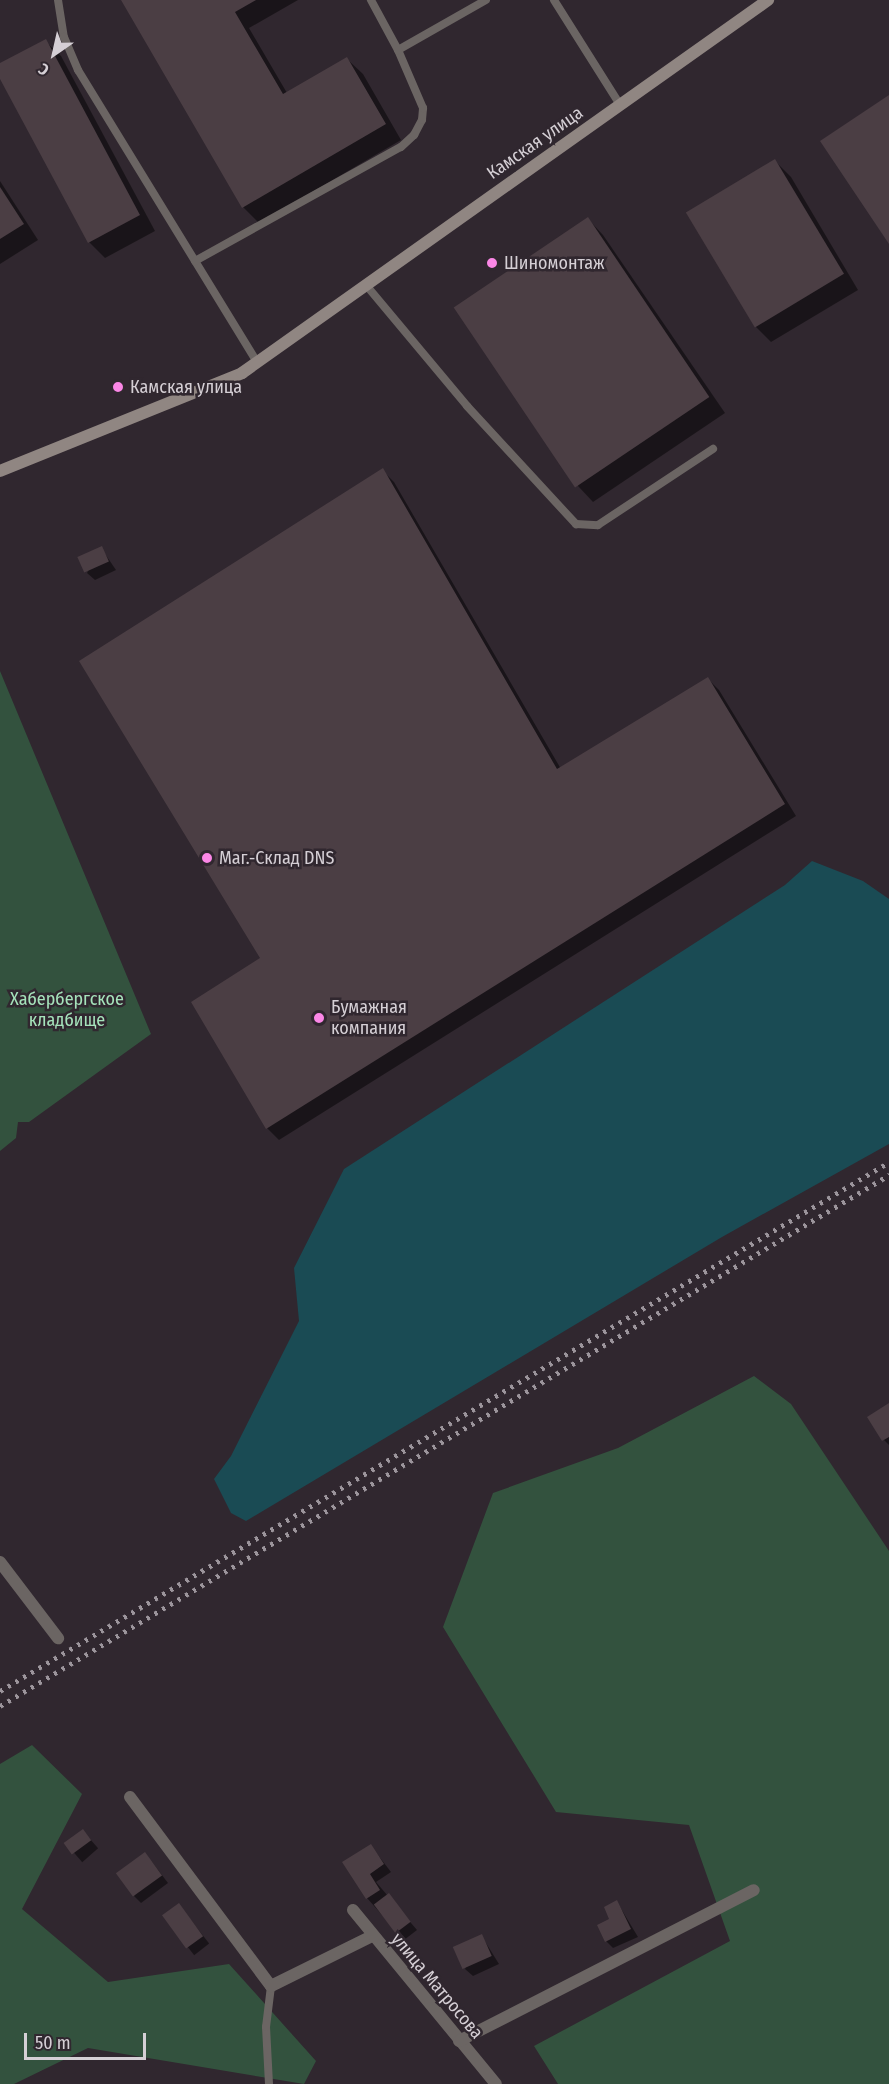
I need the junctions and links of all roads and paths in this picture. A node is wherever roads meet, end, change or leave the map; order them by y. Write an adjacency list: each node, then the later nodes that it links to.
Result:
1 (58, 0): 8 (lane)
2 (371, 0): 6 (lane)
3 (486, 0): 6 (lane)
4 (554, 0): 7 (lane)
5 (768, 0): 7 (main road, Камская улица)
6 (398, 50): 8 (lane)
7 (620, 105): 9 (main road, Камская улица)
8 (195, 261): 10 (lane)
9 (366, 285): 10 (main road, Камская улица); 11 (lane)
10 (257, 362): 12 (main road, Камская улица)
11 (713, 449)
12 (0, 471)
13 (0, 1562): 14 (street)
14 (58, 1638)
15 (130, 1797): 19 (street)
16 (754, 1890): 20 (street)
17 (353, 1910): 18 (street, улица Матросова)
18 (372, 1936): 19 (street); 20 (street, улица Матросова)
19 (271, 1986): 21 (lane)
20 (459, 2041): 22 (street, улица Матросова)
21 (268, 2084)
22 (496, 2084)

